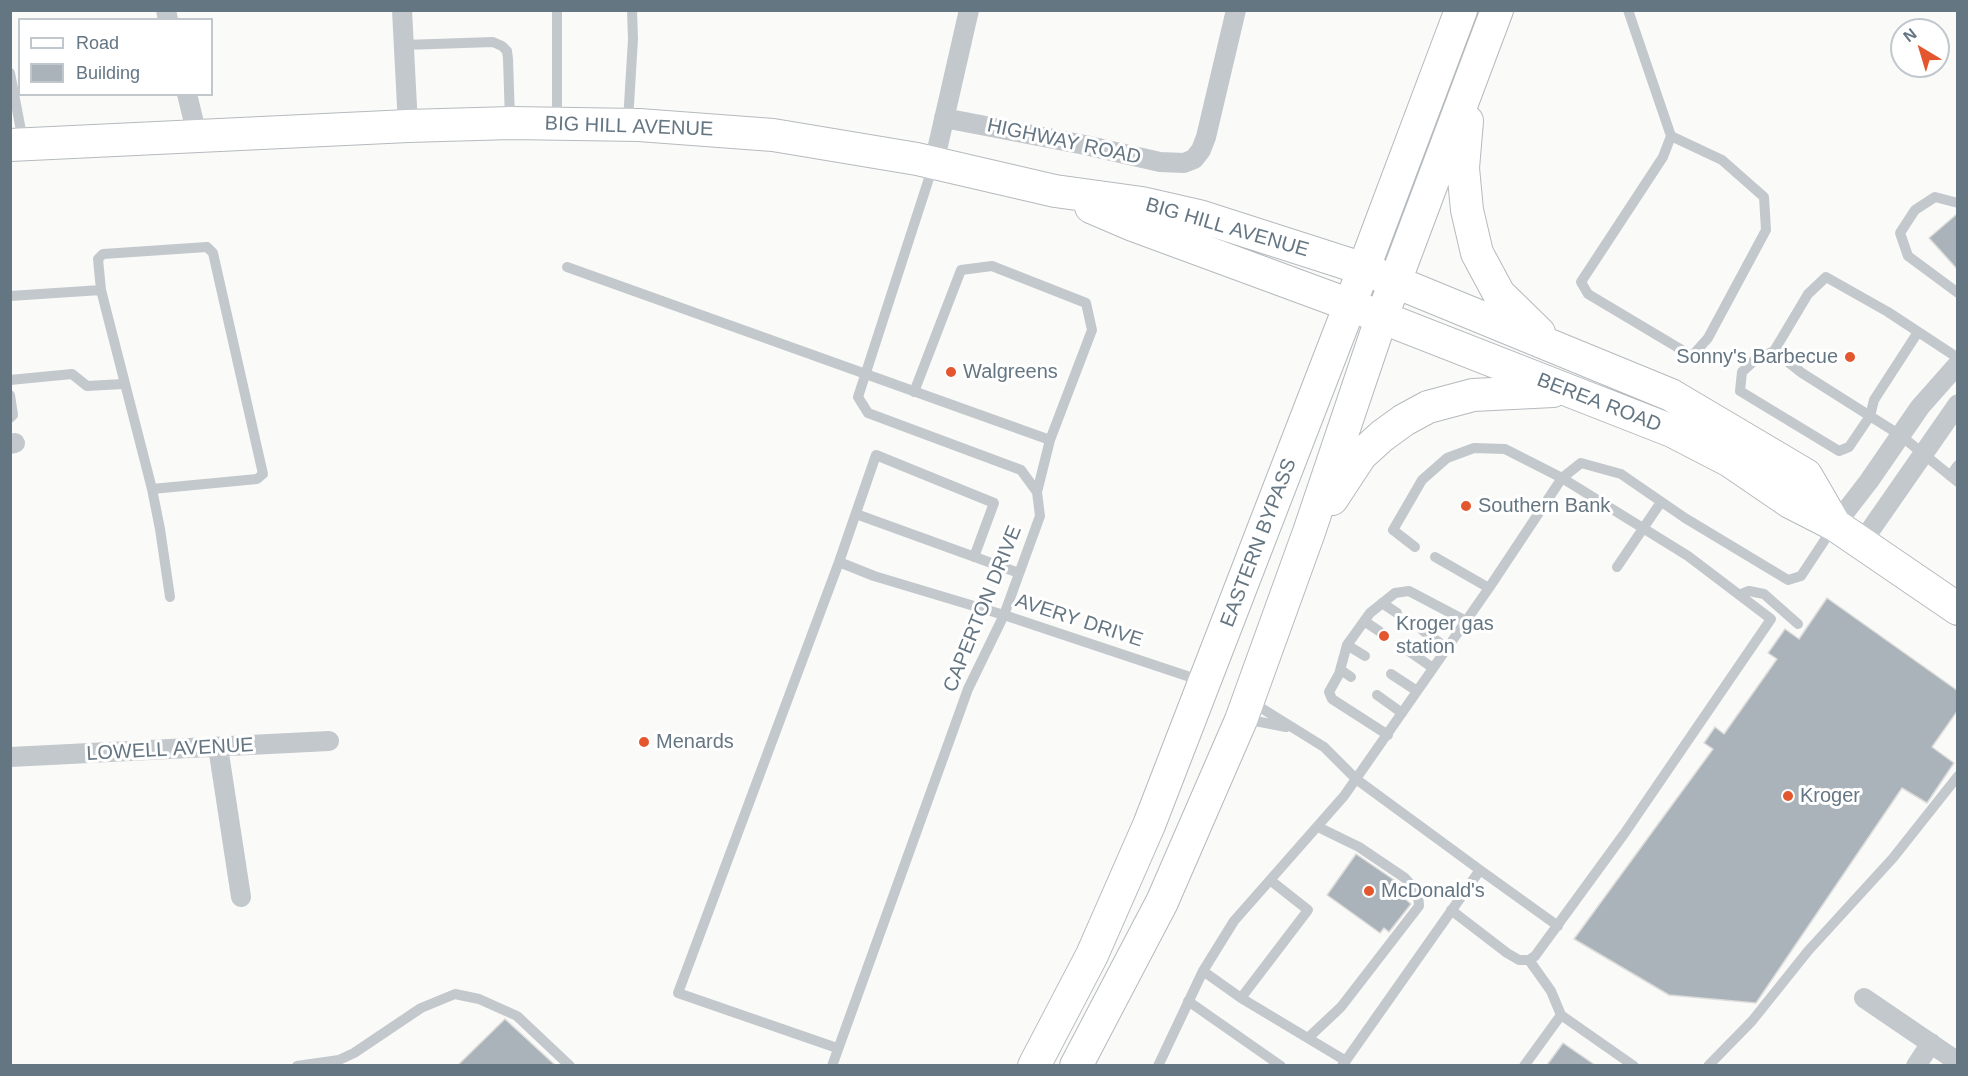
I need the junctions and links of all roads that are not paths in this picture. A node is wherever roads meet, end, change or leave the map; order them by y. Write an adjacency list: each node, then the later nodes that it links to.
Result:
1 (402, 10): 9 (street)
2 (557, 10): 15 (lane)
3 (632, 10): 16 (lane)
4 (969, 10): 13 (street)
5 (1236, 10): 13 (street, HIGHWAY ROAD)
6 (1461, 10): 25 (main road, EASTERN BYPASS)
7 (1497, 10): 11 (main road, EASTERN BYPASS)
8 (1628, 10): 19 (lane)
9 (404, 45): 14 (lane); 17 (street)
10 (10, 73): 20 (lane)
11 (1472, 79): 26 (main road, EASTERN BYPASS); 33 (main road)
12 (187, 96): 18 (street)
13 (944, 118): 21 (street)
14 (511, 123): 15 (main road, BIG HILL AVENUE); 17 (main road, BIG HILL AVENUE)
15 (557, 124): 16 (main road, BIG HILL AVENUE)
16 (628, 125): 21 (main road, BIG HILL AVENUE)
17 (408, 126): 18 (main road, BIG HILL AVENUE)
18 (197, 135): 20 (main road, BIG HILL AVENUE)
19 (1671, 136): 19 (lane)
20 (17, 144)
21 (934, 163): 22 (main road, BIG HILL AVENUE); 37 (lane)
22 (1055, 191): 25 (main road, BIG HILL AVENUE); 30 (main road, BIG HILL AVENUE)
23 (1958, 203): 28 (lane)
24 (567, 267): 37 (lane)
25 (1364, 269): 26 (main road, BIG HILL AVENUE); 30 (main road, EASTERN BYPASS)
26 (1395, 281): 31 (main road, EASTERN BYPASS); 33 (main road, BEREA ROAD)
27 (101, 290): 29 (lane); 39 (lane); 52 (lane)
28 (1958, 293)
29 (10, 296)
30 (1350, 305): 31 (main road, BEREA ROAD); 61 (main road, EASTERN BYPASS)
31 (1381, 319): 40 (main road, BEREA ROAD); 58 (main road, EASTERN BYPASS)
32 (1918, 332): 34 (lane); 35 (lane); 44 (lane)
33 (1551, 345): 56 (main road, BEREA ROAD)
34 (1774, 351): 44 (lane); 44 (lane)
35 (1958, 358)
36 (1958, 364): 46 (street)
37 (865, 373): 41 (lane); 53 (lane)
38 (10, 380): 39 (lane)
39 (123, 384): 52 (lane)
40 (1566, 390): 56 (main road, BEREA ROAD); 58 (main road)
41 (914, 392): 47 (lane); 47 (lane, CAPERTON DRIVE)
42 (10, 395): 45 (lane)
43 (1958, 404): 48 (street)
44 (1870, 416): 46 (lane)
45 (10, 418)
46 (1900, 435): 48 (lane); 56 (street)
47 (1050, 440): 53 (lane, CAPERTON DRIVE)
48 (1922, 454): 51 (lane); 59 (street)
49 (1958, 465): 51 (lane)
50 (1562, 478): 54 (lane); 57 (lane); 60 (lane); 67 (lane)
51 (1954, 479)
52 (152, 489): 69 (lane)
53 (1037, 492): 66 (lane, CAPERTON DRIVE)
54 (1661, 502): 56 (lane); 57 (lane)
55 (856, 514): 62 (lane); 62 (lane); 64 (lane)
56 (1835, 525): 59 (main road, BEREA ROAD)
57 (1644, 529): 65 (lane); 68 (lane)
58 (1309, 532): 90 (main road, EASTERN BYPASS)
59 (1862, 542): 71 (main road, BEREA ROAD)
60 (1415, 547)
61 (1255, 552): 87 (main road, EASTERN BYPASS); 90 (main road)
62 (974, 557): 66 (lane)
63 (1435, 557): 67 (lane)
64 (839, 562): 73 (lane, AVERY DRIVE); 113 (lane)
65 (1617, 567)
66 (1019, 573): 73 (lane, CAPERTON DRIVE)
67 (1489, 588): 75 (lane)
68 (1739, 595): 76 (lane); 104 (lane)
69 (170, 597)
70 (1382, 603): 72 (lane); 74 (lane); 75 (lane)
71 (1958, 609)
72 (1397, 613)
73 (1004, 615): 87 (lane, AVERY DRIVE); 113 (lane, CAPERTON DRIVE)
74 (1364, 621): 78 (lane); 79 (lane)
75 (1466, 621): 80 (lane)
76 (1798, 624)
77 (1422, 630): 80 (lane)
78 (1379, 632)
79 (1347, 645): 82 (lane); 84 (lane)
80 (1447, 648): 83 (lane)
81 (1407, 650): 83 (lane)
82 (1365, 656)
83 (1433, 668): 88 (lane)
84 (1341, 669): 86 (lane); 93 (lane)
85 (1391, 674): 88 (lane)
86 (1351, 677)
87 (1205, 682): 119 (main road, EASTERN BYPASS)
88 (1417, 691): 91 (lane)
89 (1377, 695): 91 (lane)
90 (1246, 706): 92 (lane); 92 (lane); 120 (main road, EASTERN BYPASS)
91 (1402, 713): 93 (lane)
92 (1292, 729): 98 (lane)
93 (1388, 735): 98 (lane)
94 (329, 741): 95 (street, LOWELL AVENUE)
95 (218, 747): 96 (street, LOWELL AVENUE); 102 (street)
96 (10, 757)
97 (1958, 776): 125 (lane)
98 (1356, 779): 99 (lane); 100 (lane)
99 (1318, 827): 101 (lane); 111 (lane)
100 (1480, 870): 103 (lane); 104 (lane)
101 (1270, 880): 106 (lane); 107 (lane)
102 (241, 897)
103 (1451, 910): 105 (lane); 115 (lane)
104 (1558, 926): 105 (lane)
105 (1529, 960): 110 (lane)
106 (1203, 971): 107 (lane); 109 (lane)
107 (1241, 998): 111 (lane)
108 (1864, 998): 112 (street)
109 (1188, 1001): 121 (lane); 122 (lane)
110 (1561, 1015): 123 (lane); 124 (lane)
111 (1308, 1038): 115 (lane)
112 (1931, 1043): 114 (street); 126 (street)
113 (837, 1048): 118 (lane, CAPERTON DRIVE)
114 (1958, 1062)
115 (1344, 1063)
116 (297, 1065): 117 (lane)
117 (570, 1065)
118 (832, 1065)
119 (1034, 1065)
120 (1076, 1065)
121 (1158, 1065)
122 (1281, 1065)
123 (1524, 1065)
124 (1634, 1065)
125 (1708, 1065)
126 (1916, 1065)

